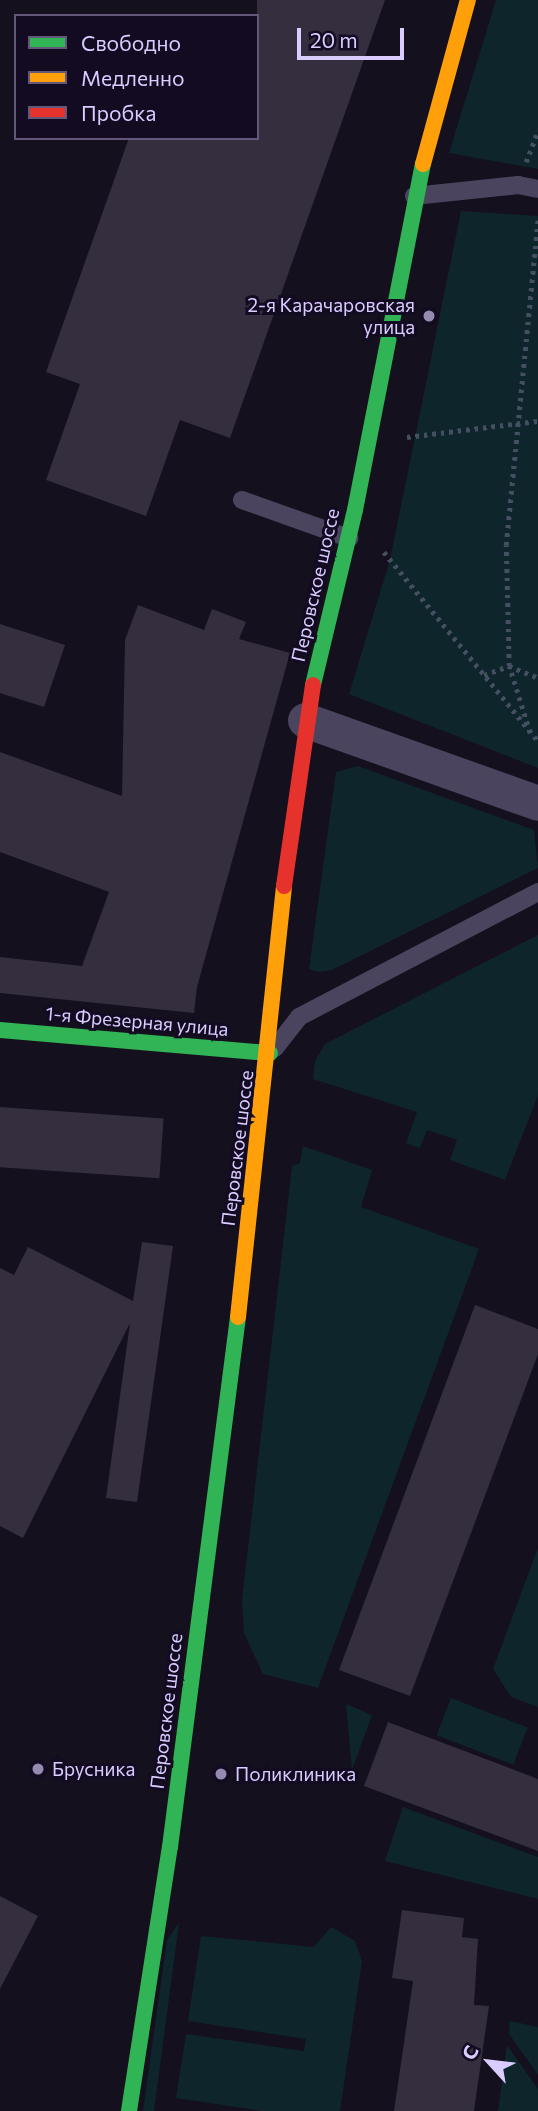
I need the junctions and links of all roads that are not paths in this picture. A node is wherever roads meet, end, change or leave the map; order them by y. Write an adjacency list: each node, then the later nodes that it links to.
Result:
1 (468, 0): 3 (street, Перовское шоссе)
2 (538, 189): 3 (lane)
3 (414, 196): 5 (street, Перовское шоссе)
4 (242, 500): 5 (lane)
5 (349, 538): 6 (street, Перовское шоссе)
6 (304, 720): 7 (street); 10 (street, Перовское шоссе)
7 (538, 803)
8 (538, 892): 10 (lane)
9 (0, 1030): 10 (street, 1-я Фрезерная улица)
10 (270, 1053): 11 (street, Перовское шоссе)
11 (129, 2111)

